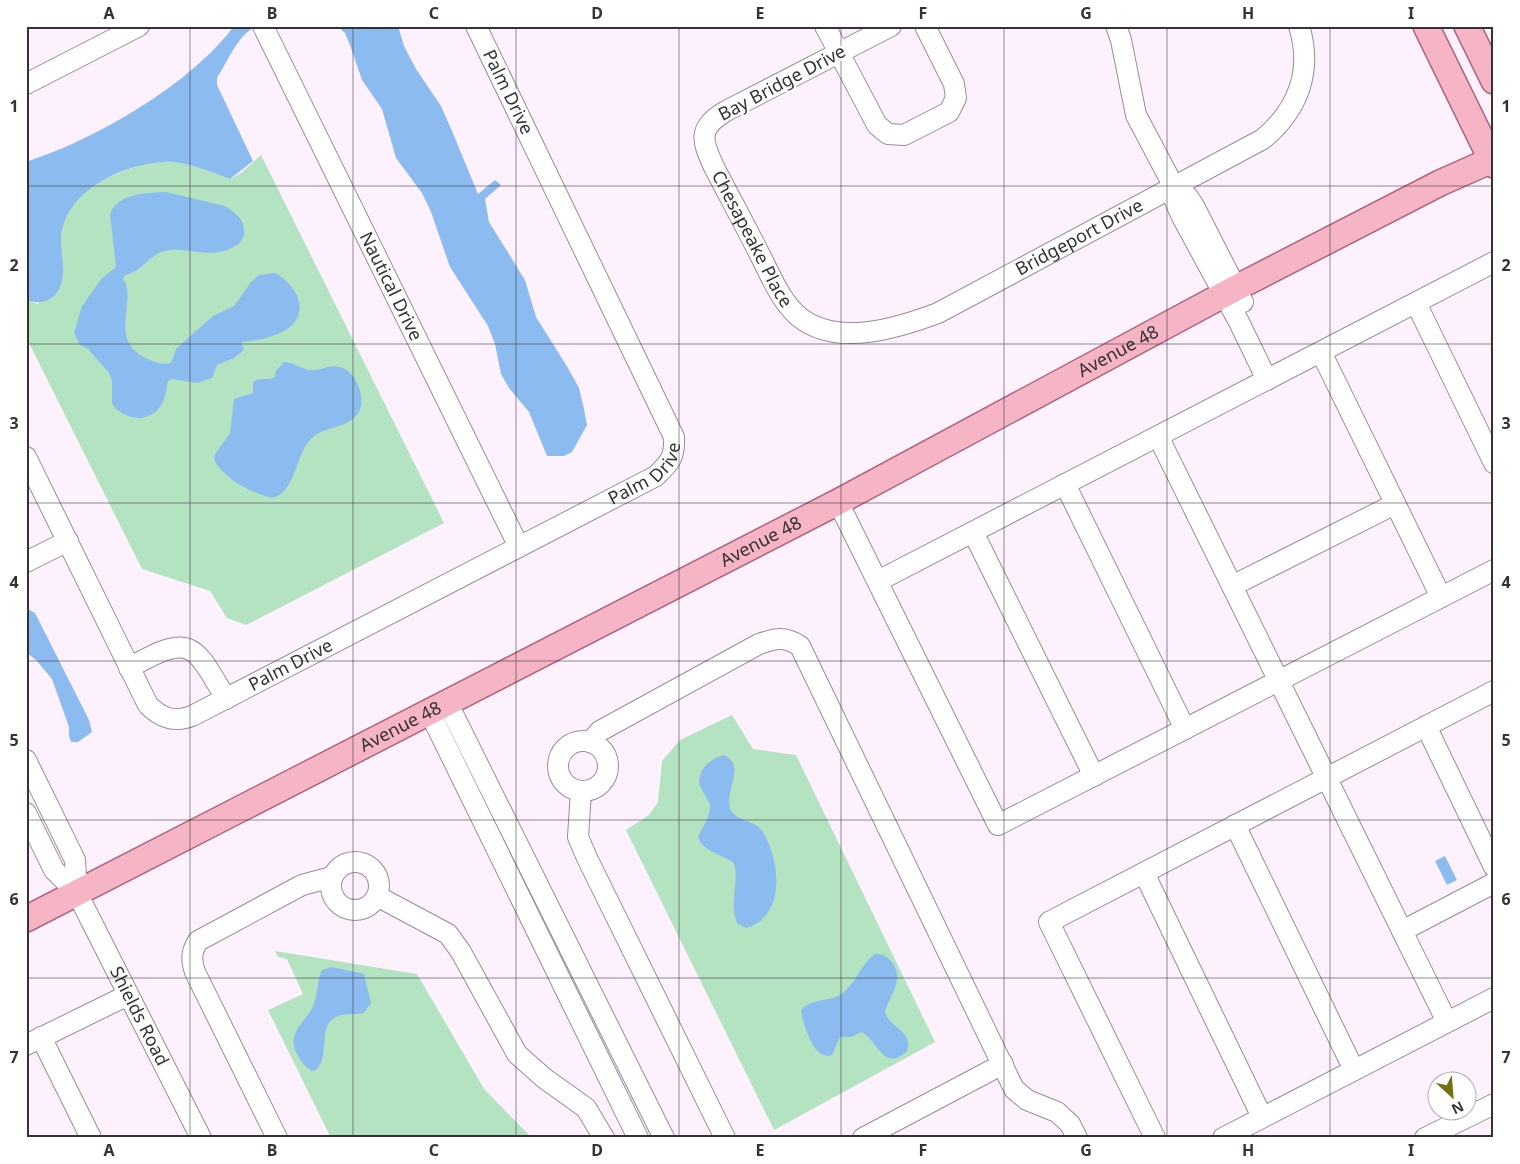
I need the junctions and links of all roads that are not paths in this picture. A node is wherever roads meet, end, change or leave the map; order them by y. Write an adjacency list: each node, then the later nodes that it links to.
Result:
1 (139, 26): 13 (street)
2 (263, 26): 31 (street, Nautical Drive)
3 (476, 26): 31 (street, Palm Drive)
4 (825, 26): 11 (street)
5 (891, 26): 11 (street, Bay Bridge Drive)
6 (925, 26): 11 (street)
7 (1116, 26): 16 (street)
8 (1299, 26): 16 (street, Bridgeport Drive)
9 (1426, 26): 15 (main road)
10 (1467, 26): 12 (main road)
11 (840, 53): 14 (street, Bay Bridge Drive)
12 (1494, 81)
13 (26, 84)
14 (704, 132): 20 (street, Chesapeake Place)
15 (1493, 161): 18 (main road, Avenue 48)
16 (1174, 187): 18 (street); 20 (street, Bridgeport Drive)
17 (1494, 262): 19 (street)
18 (1234, 294): 22 (street); 27 (main road, Avenue 48)
19 (1416, 303): 21 (street); 25 (street)
20 (822, 329)
21 (1321, 352): 22 (street); 28 (street)
22 (1273, 377): 23 (street)
23 (1158, 436): 26 (street); 35 (street)
24 (26, 457): 30 (street, Palm Drive)
25 (1494, 463)
26 (1065, 484): 29 (street); 43 (street)
27 (838, 502): 34 (street); 41 (main road, Avenue 48)
28 (1395, 504): 35 (street); 36 (street)
29 (973, 532): 34 (street); 46 (street)
30 (68, 541): 32 (street); 37 (street, Palm Drive)
31 (519, 547): 40 (street, Palm Drive)
32 (26, 562)
33 (1494, 570): 36 (street)
34 (878, 581): 46 (street)
35 (1232, 586): 38 (street)
36 (1441, 597): 38 (street)
37 (129, 668): 40 (street); 40 (street, Palm Drive)
38 (1279, 680): 43 (street); 47 (street)
39 (1493, 695): 42 (street)
40 (226, 698)
41 (439, 708): 55 (main road, Avenue 48); 71 (street); 72 (street)
42 (1426, 726): 47 (street); 51 (street)
43 (1185, 729): 46 (street)
44 (590, 742): 48 (street); 48 (street); 63 (street)
45 (26, 760): 55 (street, Shields Road)
46 (1094, 776)
47 (1327, 778): 50 (street); 58 (street)
48 (581, 791): 73 (street)
49 (26, 814): 55 (street, Shields Road)
50 (1235, 825): 52 (street); 64 (street)
51 (1494, 867)
52 (1144, 873): 66 (street); 76 (street)
53 (332, 876): 56 (street); 56 (street); 69 (street)
54 (1494, 883): 58 (street)
55 (77, 893): 57 (main road, Avenue 48); 59 (street, Shields Road)
56 (377, 896): 70 (street)
57 (26, 919)
58 (1402, 931): 61 (street)
59 (128, 995): 62 (street); 68 (street, Shields Road)
60 (1494, 998): 61 (street)
61 (1447, 1022): 64 (street)
62 (34, 1041): 67 (street)
63 (1002, 1064): 74 (street); 75 (street)
64 (1354, 1070): 66 (street)
65 (1492, 1109): 78 (street)
66 (1262, 1117): 77 (street)
67 (91, 1138)
68 (201, 1138)
69 (277, 1138)
70 (604, 1138)
71 (638, 1138)
72 (664, 1138)
73 (724, 1138)
74 (863, 1138)
75 (1077, 1138)
76 (1155, 1138)
77 (1223, 1138)
78 (1425, 1138)

